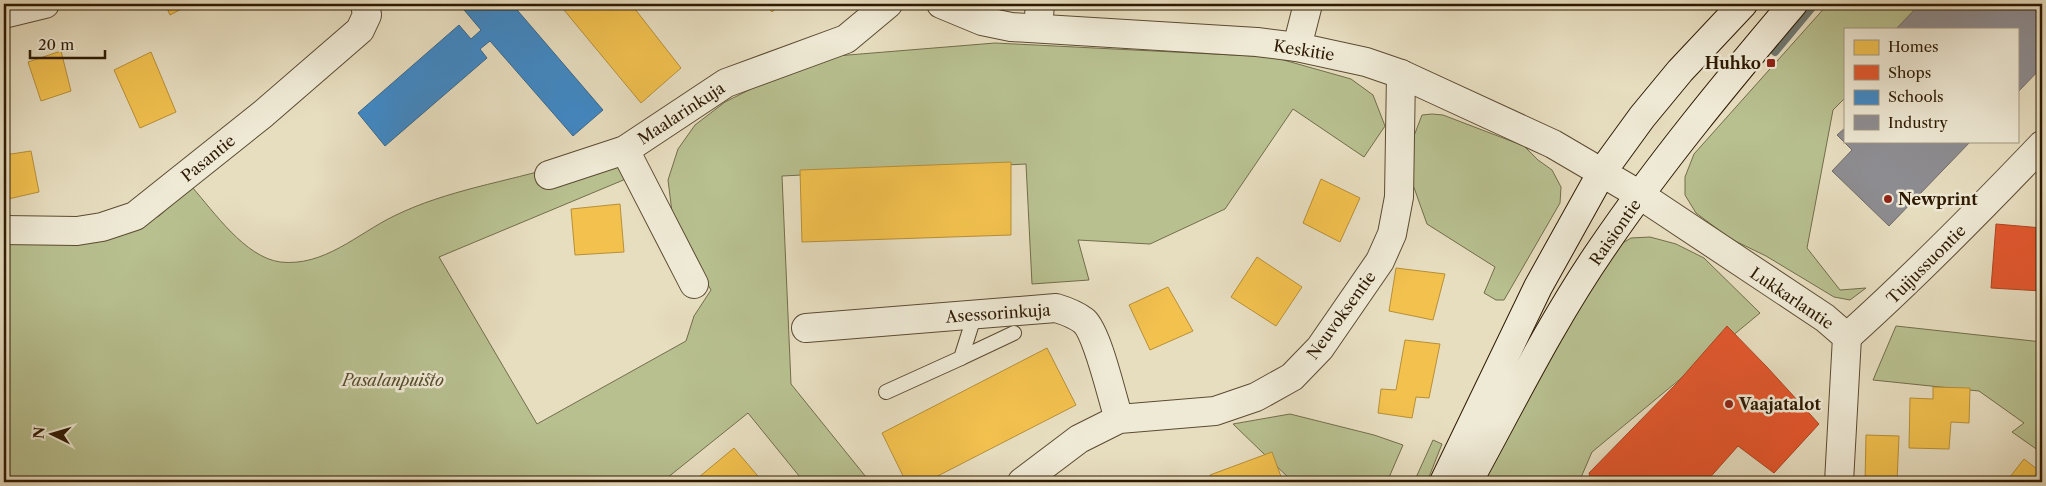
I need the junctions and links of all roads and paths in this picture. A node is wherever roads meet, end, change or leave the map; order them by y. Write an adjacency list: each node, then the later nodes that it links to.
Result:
1 (45, 4): 8 (street)
2 (366, 4): 17 (street, Pasantie)
3 (888, 4): 13 (street, Maalarinkuja)
4 (941, 4): 9 (street, Keskitie)
5 (1308, 4): 10 (street)
6 (1743, 4): 14 (street)
7 (1793, 4): 16 (street, Raisiontie)
8 (4, 14)
9 (1039, 16): 10 (street, Keskitie)
10 (1297, 47): 11 (street, Keskitie)
11 (1401, 74): 14 (street, Keskitie); 25 (street, Neuvoksentie)
12 (2042, 144): 22 (street, Tuijussuontie)
13 (625, 150): 15 (street, Maalarinkuja); 18 (street)
14 (1602, 172): 16 (street, Keskitie); 27 (street)
15 (549, 175)
16 (1640, 195): 22 (street, Lukkarlantie); 28 (street, Raisiontie)
17 (5, 234)
18 (694, 284)
19 (975, 314): 20 (street, Asessorinkuja); 23 (lane); 25 (street, Asessorinkuja)
20 (806, 328)
21 (1014, 333): 23 (lane)
22 (1847, 337): 29 (street, Lukkarlantie)
23 (961, 358): 24 (lane)
24 (886, 392)
25 (1119, 419): 26 (street, Neuvoksentie)
26 (1022, 482)
27 (1444, 482)
28 (1468, 482)
29 (1839, 482)

